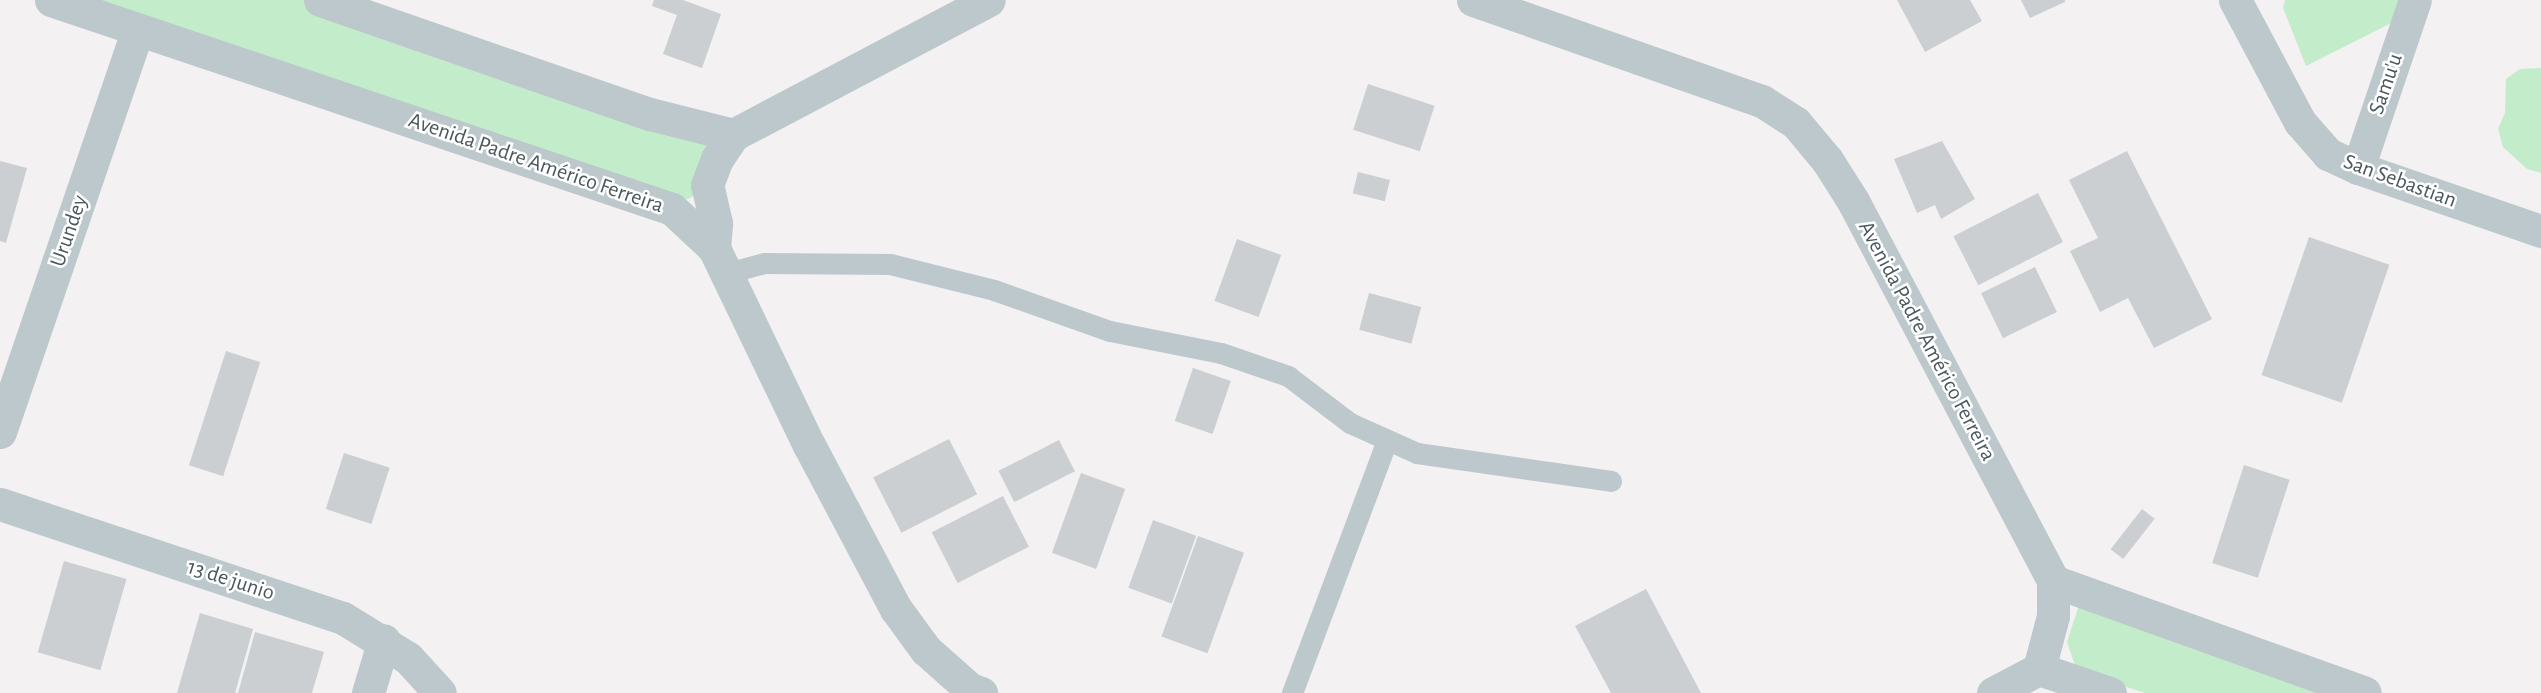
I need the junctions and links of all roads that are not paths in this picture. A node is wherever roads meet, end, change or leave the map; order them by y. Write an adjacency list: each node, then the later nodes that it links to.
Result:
1 (51, 0): 7 (street, Avenida Padre Américo Ferreira)
2 (320, 0): 8 (street)
3 (989, 0): 8 (street)
4 (2235, 0): 9 (street, San Sebastian)
5 (2415, 0): 9 (street, Samu'u)
6 (1491, 3): 16 (street, Avenida Padre Américo Ferreira)
7 (138, 30): 11 (street, Avenida Padre Américo Ferreira); 12 (street, Urundey)
8 (733, 135): 11 (street)
9 (2358, 168): 10 (street, San Sebastian)
10 (2541, 231)
11 (721, 261): 13 (lane); 21 (street, Avenida Padre Américo Ferreira)
12 (0, 432)
13 (1387, 440): 14 (lane); 22 (lane)
14 (1611, 481)
15 (0, 504): 17 (street, 13 de junio)
16 (2053, 581): 18 (street); 25 (street)
17 (384, 640): 19 (street); 20 (street, 13 de junio)
18 (2039, 669): 23 (street); 24 (street)
19 (368, 693)
20 (440, 693)
21 (981, 693)
22 (1292, 693)
23 (1993, 693)
24 (2110, 693)
25 (2364, 693)

